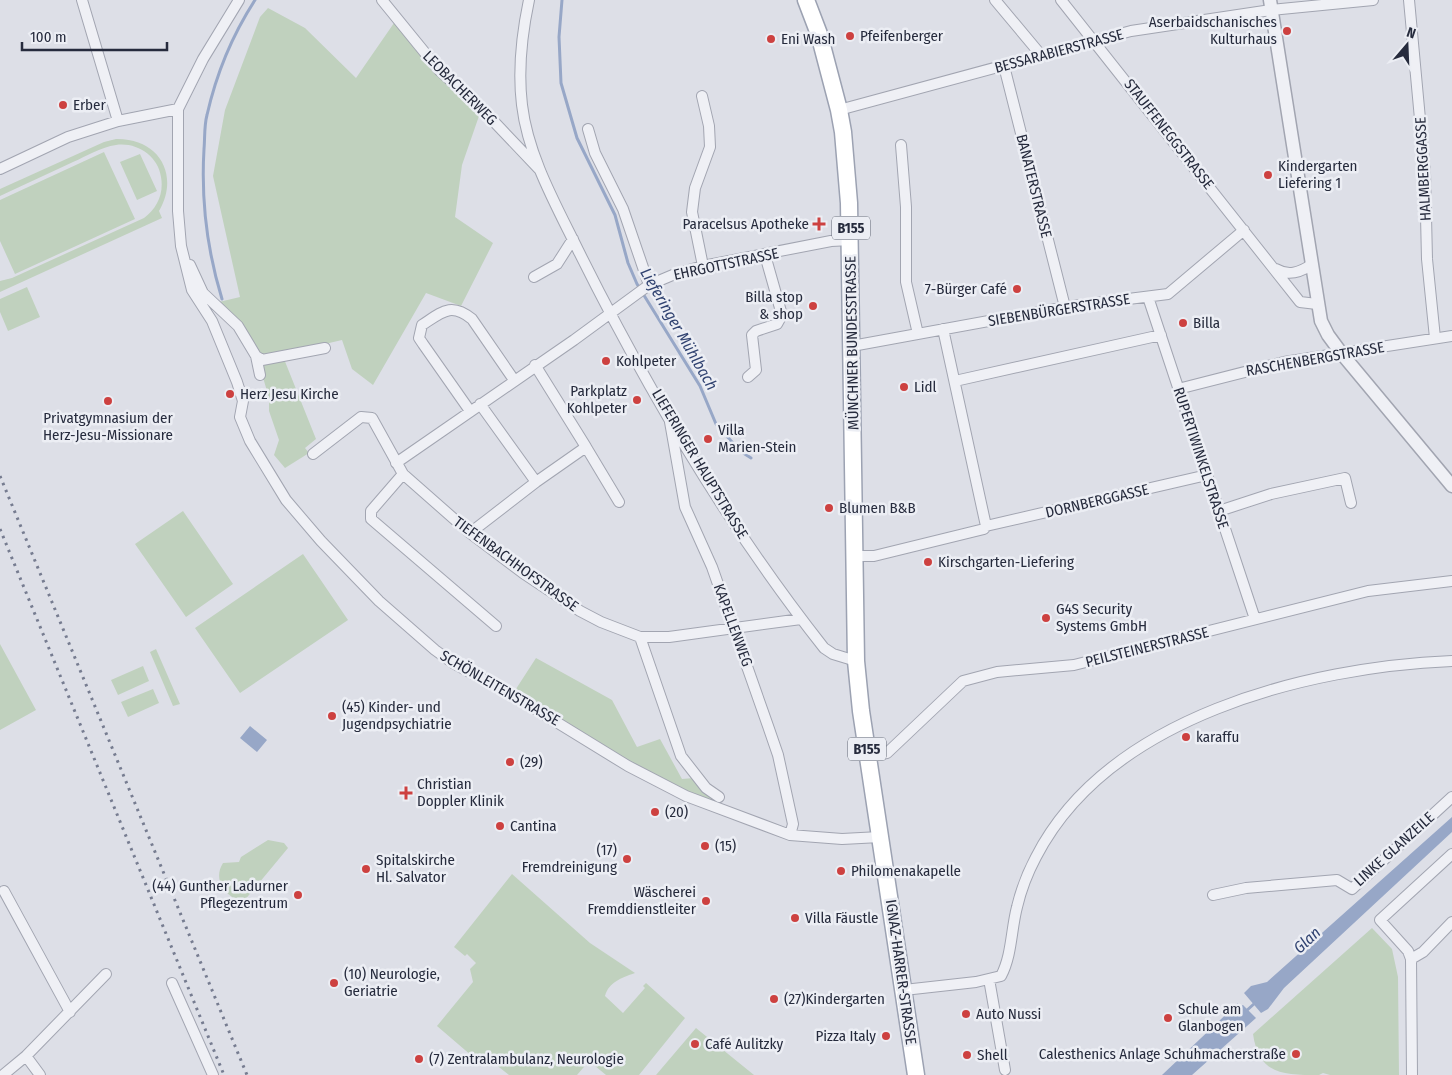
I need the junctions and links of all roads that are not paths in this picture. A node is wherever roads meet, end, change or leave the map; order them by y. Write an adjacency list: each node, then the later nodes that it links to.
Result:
1 (82, 0): 17 (street)
2 (239, 0): 15 (street)
3 (382, 0): 21 (street, LEOBACHERWEG)
4 (529, 0): 21 (street, LIEFERINGER HAUPTSTRASSE)
5 (806, 0): 16 (main road, MÜNCHNER BUNDESSTRASSE / B155)
6 (995, 0): 12 (street)
7 (1061, 0): 11 (street, STAUFFENEGGSTRASSE)
8 (1373, 0): 10 (street, BESSARABIERSTRASSE)
9 (1409, 0): 40 (street, HALMBERGGASSE)
10 (1271, 5): 11 (street, BESSARABIERSTRASSE); 27 (street)
11 (1095, 40): 12 (street, BESSARABIERSTRASSE); 22 (street, STAUFFENEGGSTRASSE)
12 (1041, 55): 13 (street, BESSARABIERSTRASSE)
13 (1004, 66): 16 (street, BESSARABIERSTRASSE); 34 (street, BANATERSTRASSE)
14 (702, 96): 28 (street)
15 (178, 109): 17 (street); 25 (street, SCHÖNLEITENSTRASSE)
16 (839, 110): 24 (main road, MÜNCHNER BUNDESSTRASSE / B155)
17 (118, 121): 20 (street)
18 (588, 129): 31 (street)
19 (901, 145): 37 (street)
20 (0, 169)
21 (542, 173): 23 (street, LIEFERINGER HAUPTSTRASSE)
22 (1244, 230): 29 (street, STAUFFENEGGSTRASSE); 32 (street, SIEBENBÜRGERSTRASSE)
23 (573, 239): 30 (street); 35 (street, LIEFERINGER HAUPTSTRASSE)
24 (851, 240): 26 (street, EHRGOTTSTRASSE); 41 (main road, MÜNCHNER BUNDESSTRASSE / B155)
25 (181, 246): 44 (street, SCHÖNLEITENSTRASSE); 78 (street, SCHÖNLEITENSTRASSE)
26 (762, 256): 28 (street, EHRGOTTSTRASSE); 47 (street)
27 (1311, 265): 29 (street); 33 (street)
28 (704, 266): 31 (street, EHRGOTTSTRASSE)
29 (1275, 268): 33 (street, STAUFFENEGGSTRASSE)
30 (534, 277)
31 (644, 289): 35 (street, EHRGOTTSTRASSE)
32 (1148, 297): 34 (street, SIEBENBÜRGERSTRASSE); 38 (street, RUPERTIWINKELSTRASSE)
33 (1317, 304): 43 (street)
34 (1065, 307): 36 (street, SIEBENBÜRGERSTRASSE)
35 (610, 313): 45 (street, EHRGOTTSTRASSE); 53 (street, LIEFERINGER HAUPTSTRASSE)
36 (943, 328): 37 (street, SIEBENBÜRGERSTRASSE); 49 (street)
37 (918, 334): 41 (street, SIEBENBÜRGERSTRASSE)
38 (1161, 335): 49 (street); 50 (street, RUPERTIWINKELSTRASSE)
39 (1452, 336): 40 (street, RASCHENBERGSTRASSE)
40 (1435, 338): 43 (street, RASCHENBERGSTRASSE)
41 (852, 346): 66 (main road, MÜNCHNER BUNDESSTRASSE / B155)
42 (325, 348): 44 (street)
43 (1342, 354): 50 (street, RASCHENBERGSTRASSE); 60 (street)
44 (256, 356): 46 (street, SCHÖNLEITENSTRASSE)
45 (535, 365): 48 (street, EHRGOTTSTRASSE); 54 (street)
46 (260, 375)
47 (748, 377)
48 (514, 380): 51 (street, EHRGOTTSTRASSE); 52 (street)
49 (955, 381): 64 (street)
50 (1178, 388): 58 (street, RUPERTIWINKELSTRASSE)
51 (480, 404): 52 (street, EHRGOTTSTRASSE); 59 (street)
52 (470, 411): 56 (street, EHRGOTTSTRASSE)
53 (669, 416): 68 (street, LIEFERINGER HAUPTSTRASSE); 71 (street, KAPELLENWEG)
54 (586, 447): 59 (street); 61 (street)
55 (313, 454): 56 (street, TIEFENBACHHOFSTRASSE)
56 (396, 463): 57 (street, TIEFENBACHHOFSTRASSE)
57 (403, 474): 65 (street, TIEFENBACHHOFSTRASSE); 70 (street)
58 (1207, 475): 63 (street, RUPERTIWINKELSTRASSE); 64 (street, DORNBERGGASSE)
59 (536, 482): 65 (street)
60 (1452, 486)
61 (619, 502)
62 (1351, 503): 63 (street)
63 (1219, 511): 69 (street, RUPERTIWINKELSTRASSE)
64 (986, 526): 66 (street, DORNBERGGASSE)
65 (470, 533): 72 (street, TIEFENBACHHOFSTRASSE)
66 (854, 556): 73 (main road, MÜNCHNER BUNDESSTRASSE / B155)
67 (1452, 581): 69 (street, PEILSTEINERSTRASSE)
68 (801, 619): 71 (street, TIEFENBACHHOFSTRASSE); 73 (street, LIEFERINGER HAUPTSTRASSE)
69 (1255, 619): 75 (street, PEILSTEINERSTRASSE)
70 (496, 626)
71 (734, 627): 72 (street, TIEFENBACHHOFSTRASSE); 78 (street, KAPELLENWEG)
72 (640, 637): 77 (street)
73 (856, 661): 75 (main road, IGNAZ-HARRER-STRASSE / B155)
74 (1452, 661): 86 (street)
75 (868, 756): 79 (main road, IGNAZ-HARRER-STRASSE / B155)
76 (1452, 797): 82 (street, LINKE GLANZEILE)
77 (719, 798)
78 (790, 835): 79 (street, SCHÖNLEITENSTRASSE)
79 (880, 837): 88 (main road, IGNAZ-HARRER-STRASSE / B155)
80 (1452, 854): 84 (street)
81 (4, 891): 89 (street)
82 (1213, 895)
83 (1452, 922): 84 (street)
84 (1411, 959): 96 (street)
85 (106, 974): 89 (street)
86 (989, 979): 88 (street); 91 (street)
87 (172, 983): 94 (street)
88 (904, 990): 95 (main road, IGNAZ-HARRER-STRASSE / B155)
89 (70, 1012): 90 (street)
90 (26, 1056): 92 (street); 93 (street)
91 (1005, 1070)
92 (3, 1075)
93 (40, 1075)
94 (213, 1075)
95 (916, 1075)
96 (1412, 1075)

